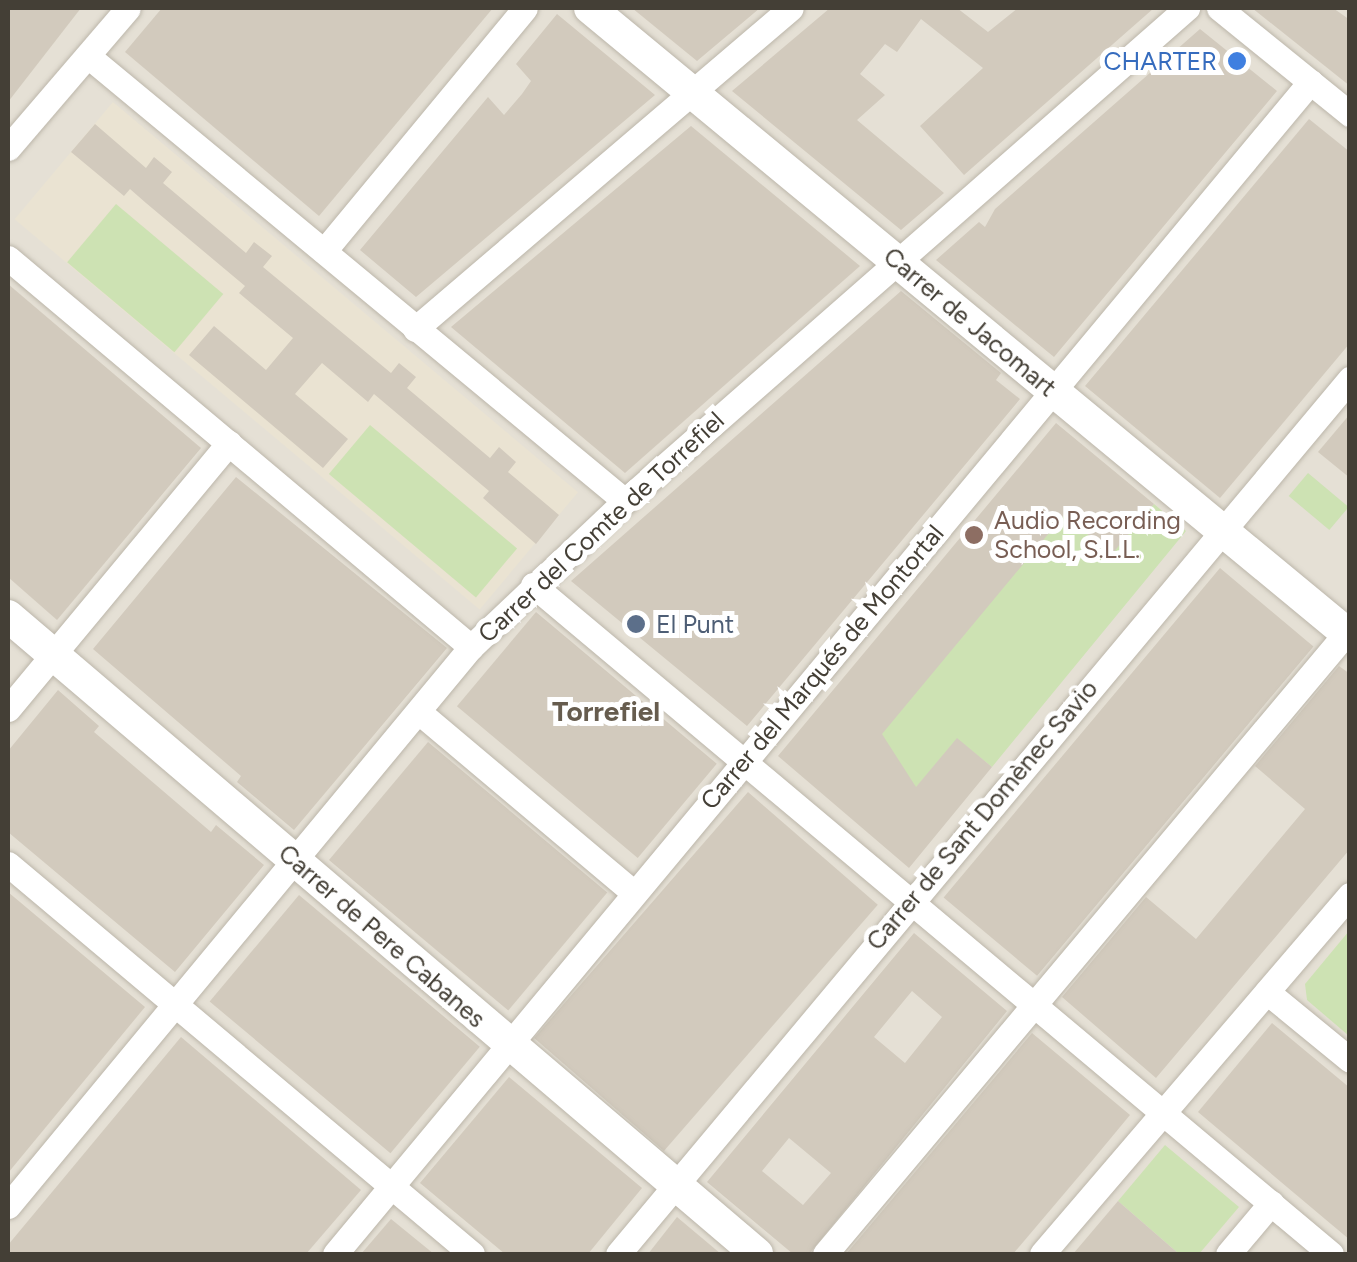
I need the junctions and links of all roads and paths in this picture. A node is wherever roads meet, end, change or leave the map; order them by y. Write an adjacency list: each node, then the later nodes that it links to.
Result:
1 (128, 8): 7 (street)
2 (525, 8): 12 (street)
3 (590, 8): 9 (street, Carrer de Jacomart)
4 (791, 8): 9 (street)
5 (1187, 8): 14 (street, Carrer del Comte de Torrefiel)
6 (1219, 8): 8 (street)
7 (88, 56): 11 (street); 12 (street)
8 (1310, 82): 10 (street); 17 (street, Carrer del Marqués de Montortal)
9 (693, 90): 14 (street, Carrer de Jacomart); 15 (street)
10 (1350, 114)
11 (12, 134)
12 (324, 251): 15 (street)
13 (8, 258): 18 (street)
14 (898, 262): 17 (street, Carrer de Jacomart); 19 (street, Carrer del Comte de Torrefiel)
15 (415, 329): 19 (street)
16 (1350, 378): 20 (street, Carrer de Sant Domènec Savio)
17 (1054, 391): 20 (street, Carrer de Jacomart); 28 (street, Carrer del Marqués de Montortal)
18 (229, 444): 24 (street); 25 (street)
19 (625, 501): 21 (street, Carrer del Comte de Torrefiel)
20 (1221, 530): 23 (street, Carrer de Jacomart); 33 (street, Carrer de Sant Domènec Savio)
21 (532, 586): 24 (street, Carrer del Comte de Torrefiel); 28 (street)
22 (8, 616): 25 (street, Carrer de Pere Cabanes)
23 (1348, 634): 35 (street)
24 (472, 647): 27 (street, Carrer del Comte de Torrefiel)
25 (53, 655): 26 (street); 29 (street, Carrer de Pere Cabanes)
26 (8, 709)
27 (419, 712): 29 (street, Carrer del Comte de Torrefiel); 31 (street)
28 (745, 758): 31 (street, Carrer del Marqués de Montortal); 33 (street)
29 (296, 862): 36 (street, Carrer del Comte de Torrefiel); 37 (street, Carrer de Pere Cabanes)
30 (8, 864): 36 (street)
31 (634, 893): 37 (street, Carrer del Marqués de Montortal)
32 (1350, 895): 34 (street)
33 (911, 900): 35 (street); 41 (street, Carrer de Sant Domènec Savio)
34 (1268, 992): 38 (street); 39 (street)
35 (1034, 1003): 39 (street); 48 (street)
36 (175, 1005): 40 (street); 43 (street, Carrer del Comte de Torrefiel)
37 (509, 1044): 40 (street, Carrer del Marqués de Montortal); 41 (street, Carrer de Pere Cabanes)
38 (1350, 1060)
39 (1164, 1111): 42 (street); 49 (street)
40 (392, 1186): 44 (street, Carrer del Marqués de Montortal); 45 (street)
41 (675, 1186): 46 (street, Carrer de Sant Domènec Savio); 47 (street, Carrer de Pere Cabanes)
42 (1271, 1203): 50 (street); 51 (street)
43 (8, 1206)
44 (335, 1254)
45 (472, 1254)
46 (618, 1254)
47 (758, 1254)
48 (825, 1254)
49 (1042, 1254)
50 (1228, 1254)
51 (1331, 1254)

